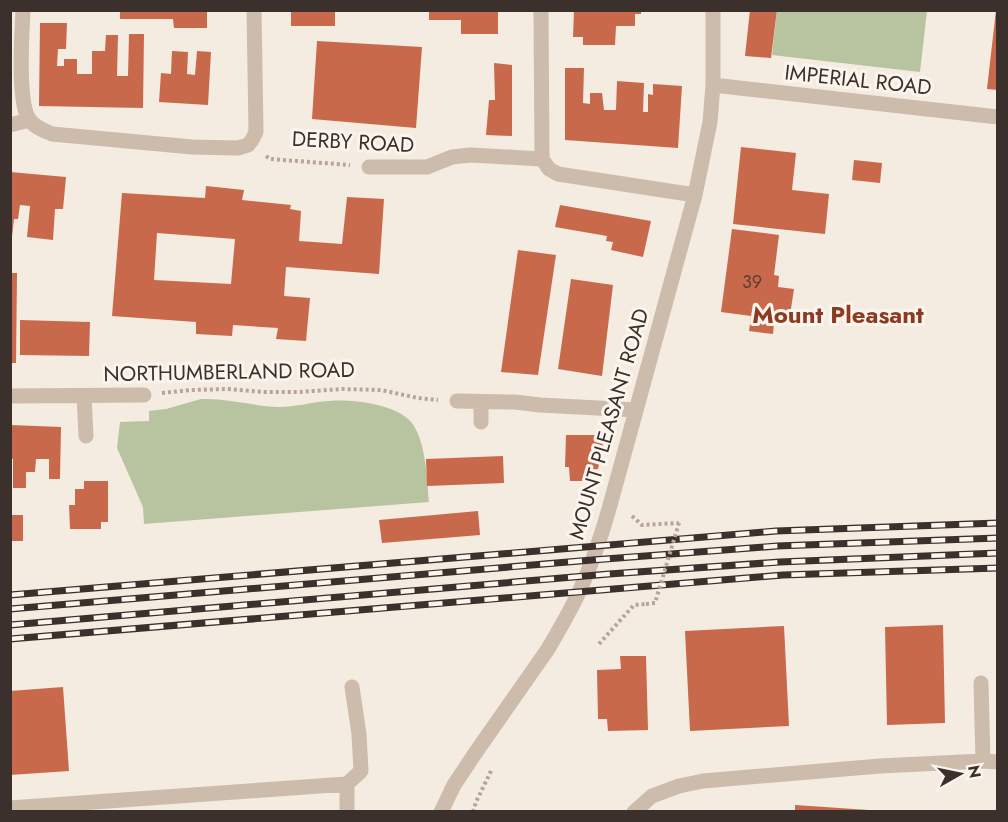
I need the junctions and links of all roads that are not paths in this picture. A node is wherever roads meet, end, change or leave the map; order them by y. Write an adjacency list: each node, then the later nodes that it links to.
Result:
1 (23, 10): 7 (street)
2 (254, 10): 7 (street)
3 (541, 10): 9 (street)
4 (713, 10): 5 (street, MOUNT PLEASANT ROAD)
5 (713, 85): 6 (street, IMPERIAL ROAD); 11 (street, MOUNT PLEASANT ROAD)
6 (998, 117)
7 (29, 120): 8 (street)
8 (10, 125)
9 (542, 159): 10 (street, DERBY ROAD); 11 (street)
10 (369, 167)
11 (695, 195): 17 (street, MOUNT PLEASANT ROAD)
12 (144, 395): 14 (street, NORTHUMBERLAND ROAD)
13 (10, 396): 14 (street, NORTHUMBERLAND ROAD)
14 (84, 396): 19 (street, NORTHUMBERLAND ROAD)
15 (457, 401): 16 (street)
16 (481, 402): 17 (street); 18 (street)
17 (636, 410): 26 (street, MOUNT PLEASANT ROAD)
18 (481, 422)
19 (86, 436)
20 (981, 683): 22 (street)
21 (352, 687): 23 (street)
22 (990, 761): 27 (street)
23 (347, 784): 24 (street); 25 (street)
24 (10, 808)
25 (347, 812)
26 (441, 812)
27 (634, 812)

